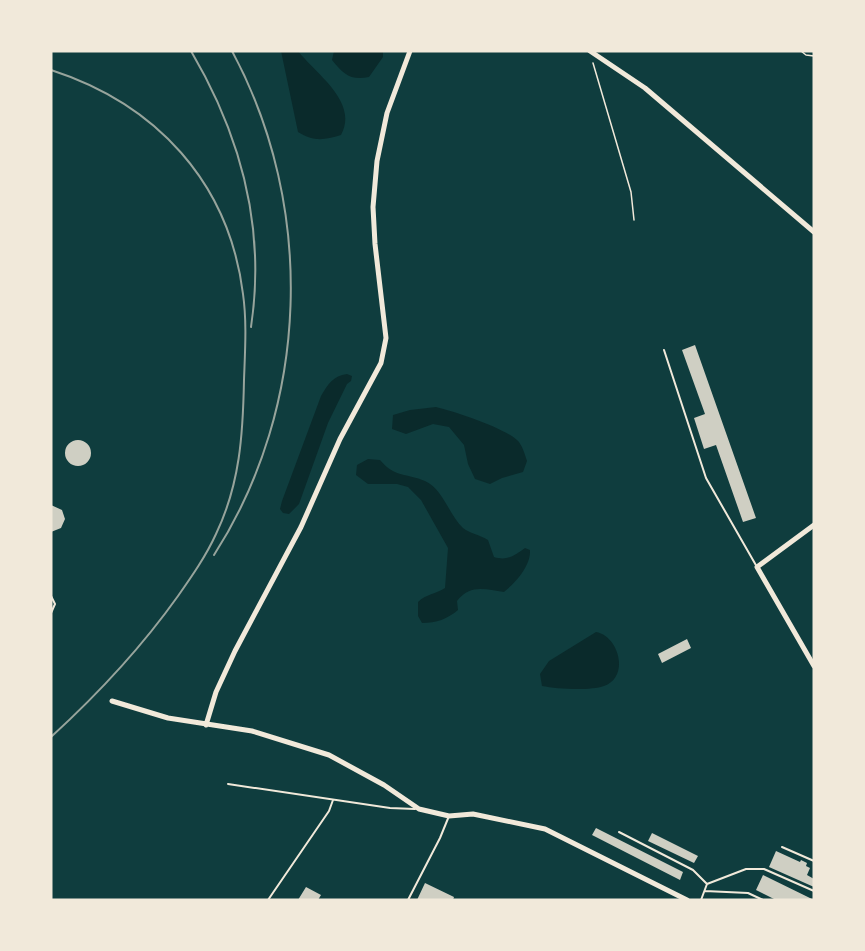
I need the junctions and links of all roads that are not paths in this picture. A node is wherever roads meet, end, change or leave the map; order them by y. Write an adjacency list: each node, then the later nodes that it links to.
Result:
1 (410, 51): 11 (street)
2 (590, 51): 3 (street)
3 (814, 232)
4 (664, 350): 6 (lane)
5 (814, 525): 6 (street)
6 (757, 567): 9 (street)
7 (51, 596): 8 (lane)
8 (51, 613)
9 (814, 666)
10 (111, 702): 11 (street)
11 (206, 725): 14 (street)
12 (228, 784): 13 (lane)
13 (333, 800): 14 (lane); 22 (lane)
14 (419, 809): 15 (street)
15 (449, 816): 23 (lane); 24 (street)
16 (619, 832): 19 (lane)
17 (782, 847): 18 (lane)
18 (814, 861)
19 (707, 884): 20 (lane); 21 (lane)
20 (705, 891): 25 (lane); 26 (lane)
21 (814, 891)
22 (268, 900)
23 (408, 900)
24 (687, 900)
25 (701, 900)
26 (763, 900)

